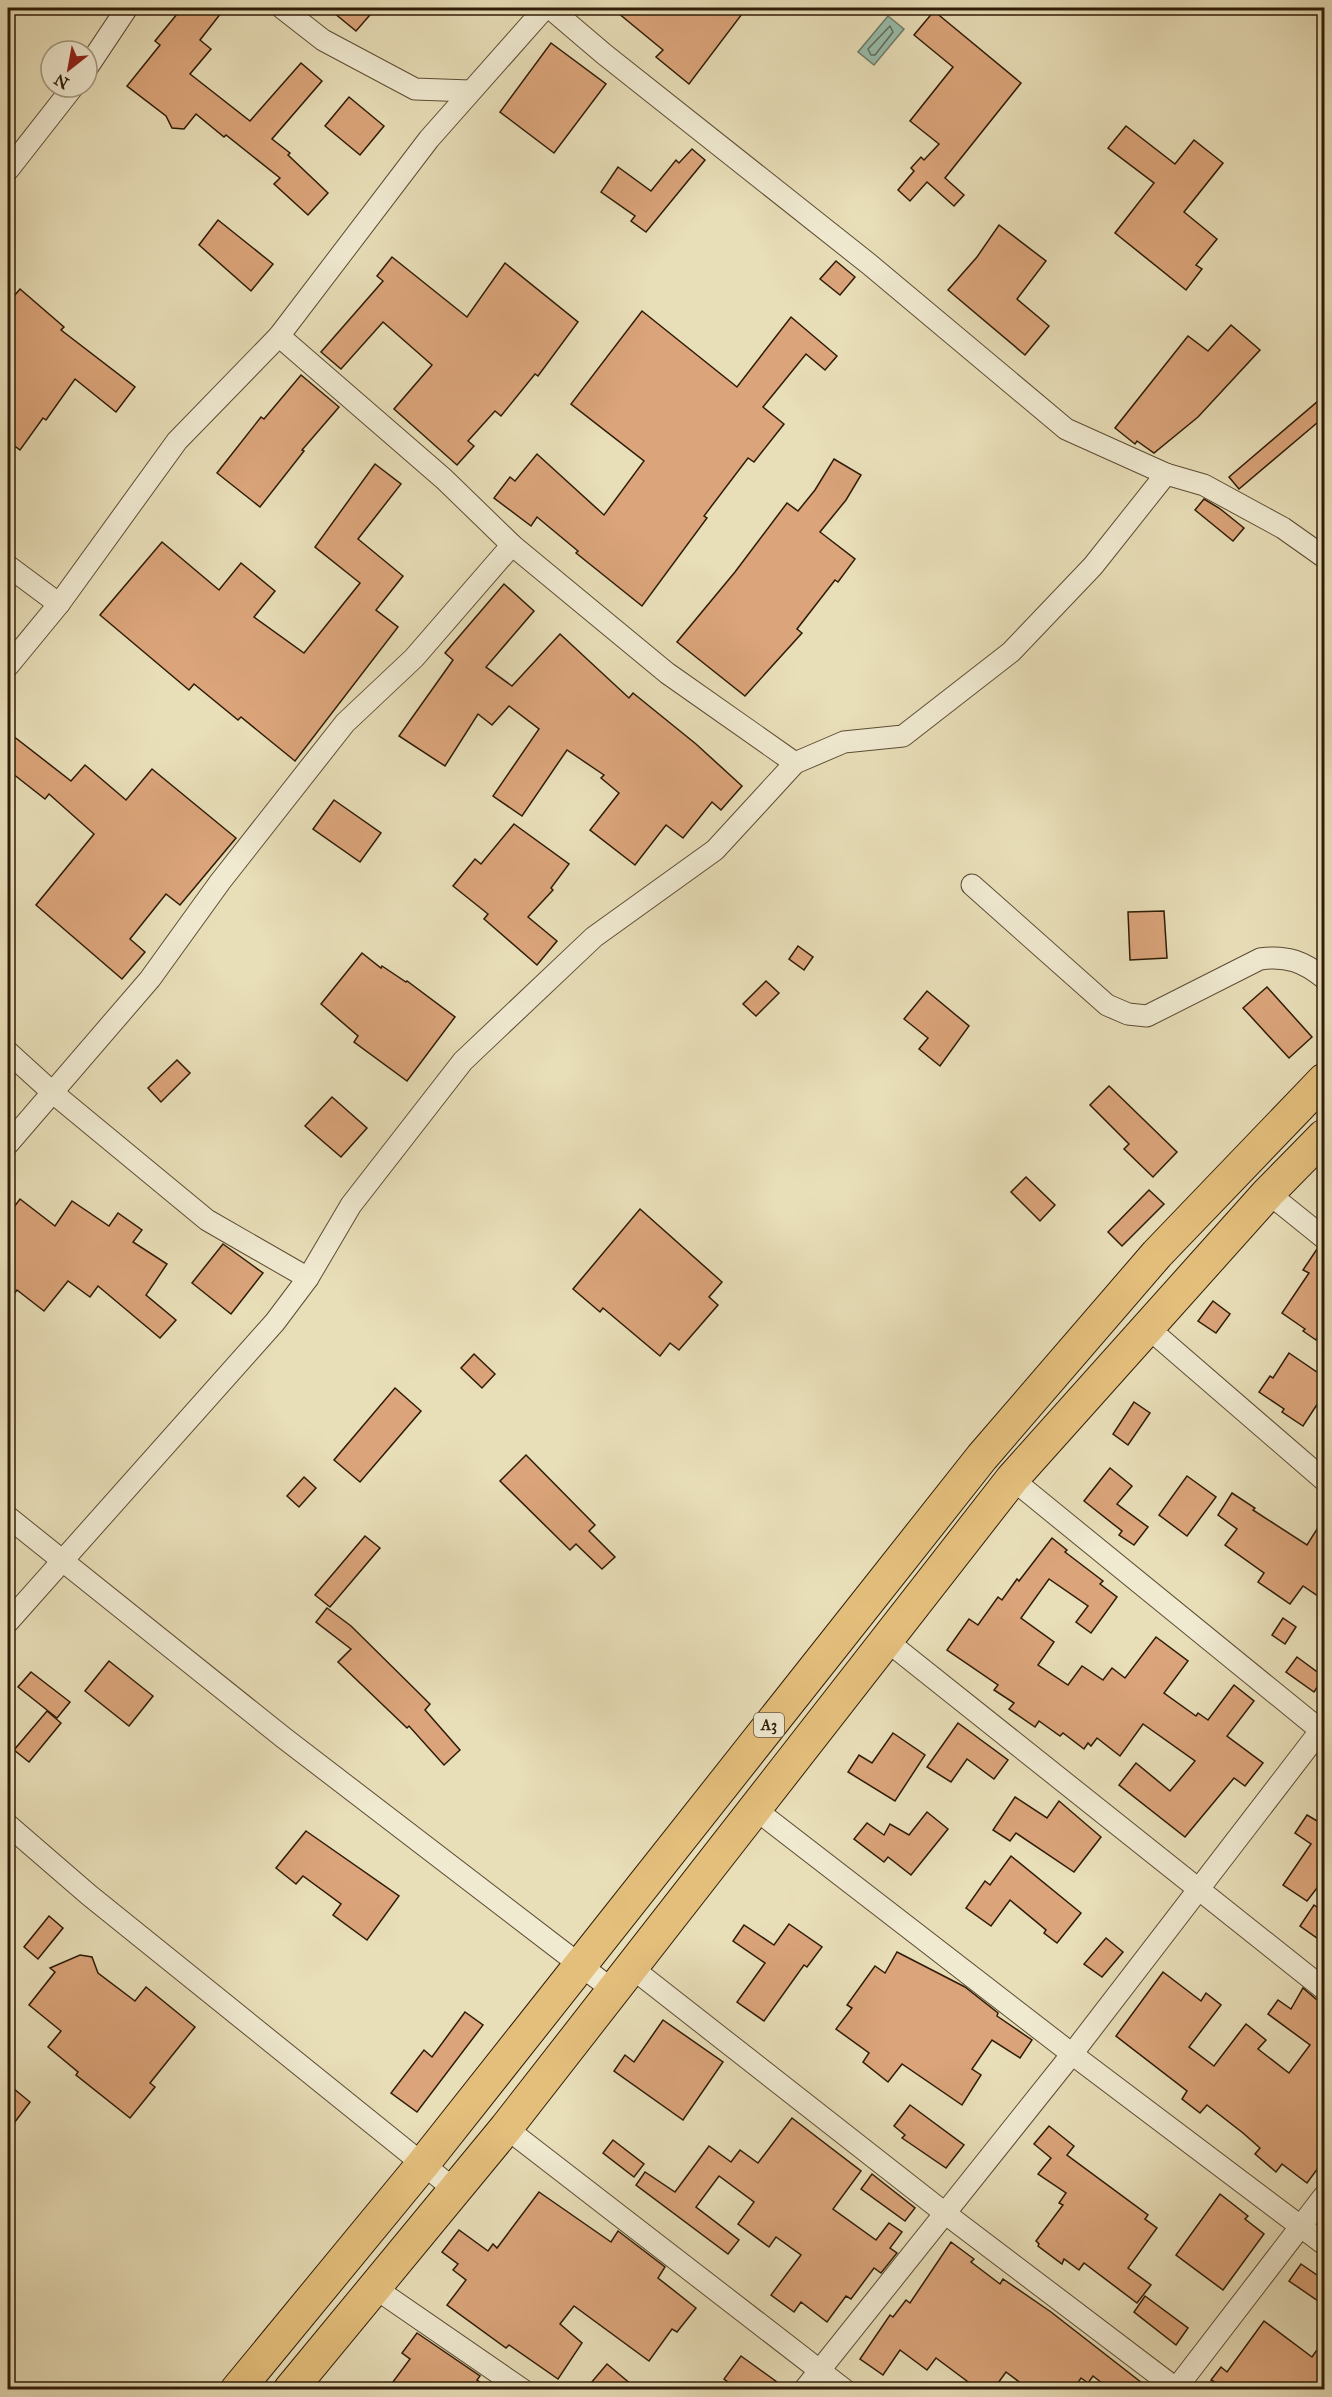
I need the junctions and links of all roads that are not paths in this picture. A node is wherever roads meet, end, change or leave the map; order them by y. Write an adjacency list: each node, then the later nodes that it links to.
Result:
1 (128, 8): 5 (street)
2 (282, 8): 6 (street)
3 (545, 8): 6 (street)
4 (550, 8): 10 (street)
5 (99, 50)
6 (470, 91): 9 (street)
7 (64, 99): 8 (street)
8 (8, 170)
9 (279, 336): 11 (street); 14 (street)
10 (1166, 474): 12 (street); 16 (street)
11 (512, 545): 16 (street); 21 (street)
12 (1324, 557)
13 (8, 566): 14 (street)
14 (59, 604): 15 (street)
15 (8, 666)
16 (795, 763): 26 (street)
17 (972, 885): 18 (street)
18 (1324, 978)
19 (8, 1052): 21 (street)
20 (1324, 1080): 30 (highway, A3)
21 (52, 1092): 23 (street); 26 (street)
22 (1324, 1136): 24 (highway, A3)
23 (8, 1144)
24 (1268, 1193): 25 (street); 27 (highway, A3)
25 (1324, 1238)
26 (308, 1278): 33 (street)
27 (1147, 1327): 28 (highway, A3); 29 (street)
28 (1012, 1479): 32 (highway, A3); 36 (street)
29 (1324, 1480)
30 (938, 1513): 32 (highway); 40 (highway, A3)
31 (8, 1517): 33 (street)
32 (968, 1535): 35 (highway, A3)
33 (63, 1562): 34 (street); 40 (street)
34 (8, 1622)
35 (887, 1641): 37 (highway, A3); 39 (street)
36 (1323, 1730): 39 (street)
37 (755, 1809): 41 (highway, A3); 43 (street)
38 (8, 1826): 45 (street)
39 (1198, 1890): 42 (street); 43 (street)
40 (582, 1966): 41 (street); 45 (highway, A3)
41 (623, 1980): 44 (highway, A3); 48 (street)
42 (1324, 1989)
43 (1072, 2054): 48 (street); 49 (street)
44 (506, 2128): 46 (highway, A3); 52 (street)
45 (423, 2164): 46 (street); 54 (highway, A3)
46 (455, 2190): 51 (highway, A3)
47 (1324, 2196): 49 (street)
48 (946, 2214): 52 (street); 53 (street)
49 (1301, 2226): 50 (street); 53 (street)
50 (1324, 2244)
51 (375, 2288): 55 (highway, A3); 56 (street)
52 (819, 2370): 57 (street); 58 (street)
53 (1176, 2389)
54 (237, 2390)
55 (290, 2390)
56 (523, 2390)
57 (804, 2390)
58 (845, 2390)

